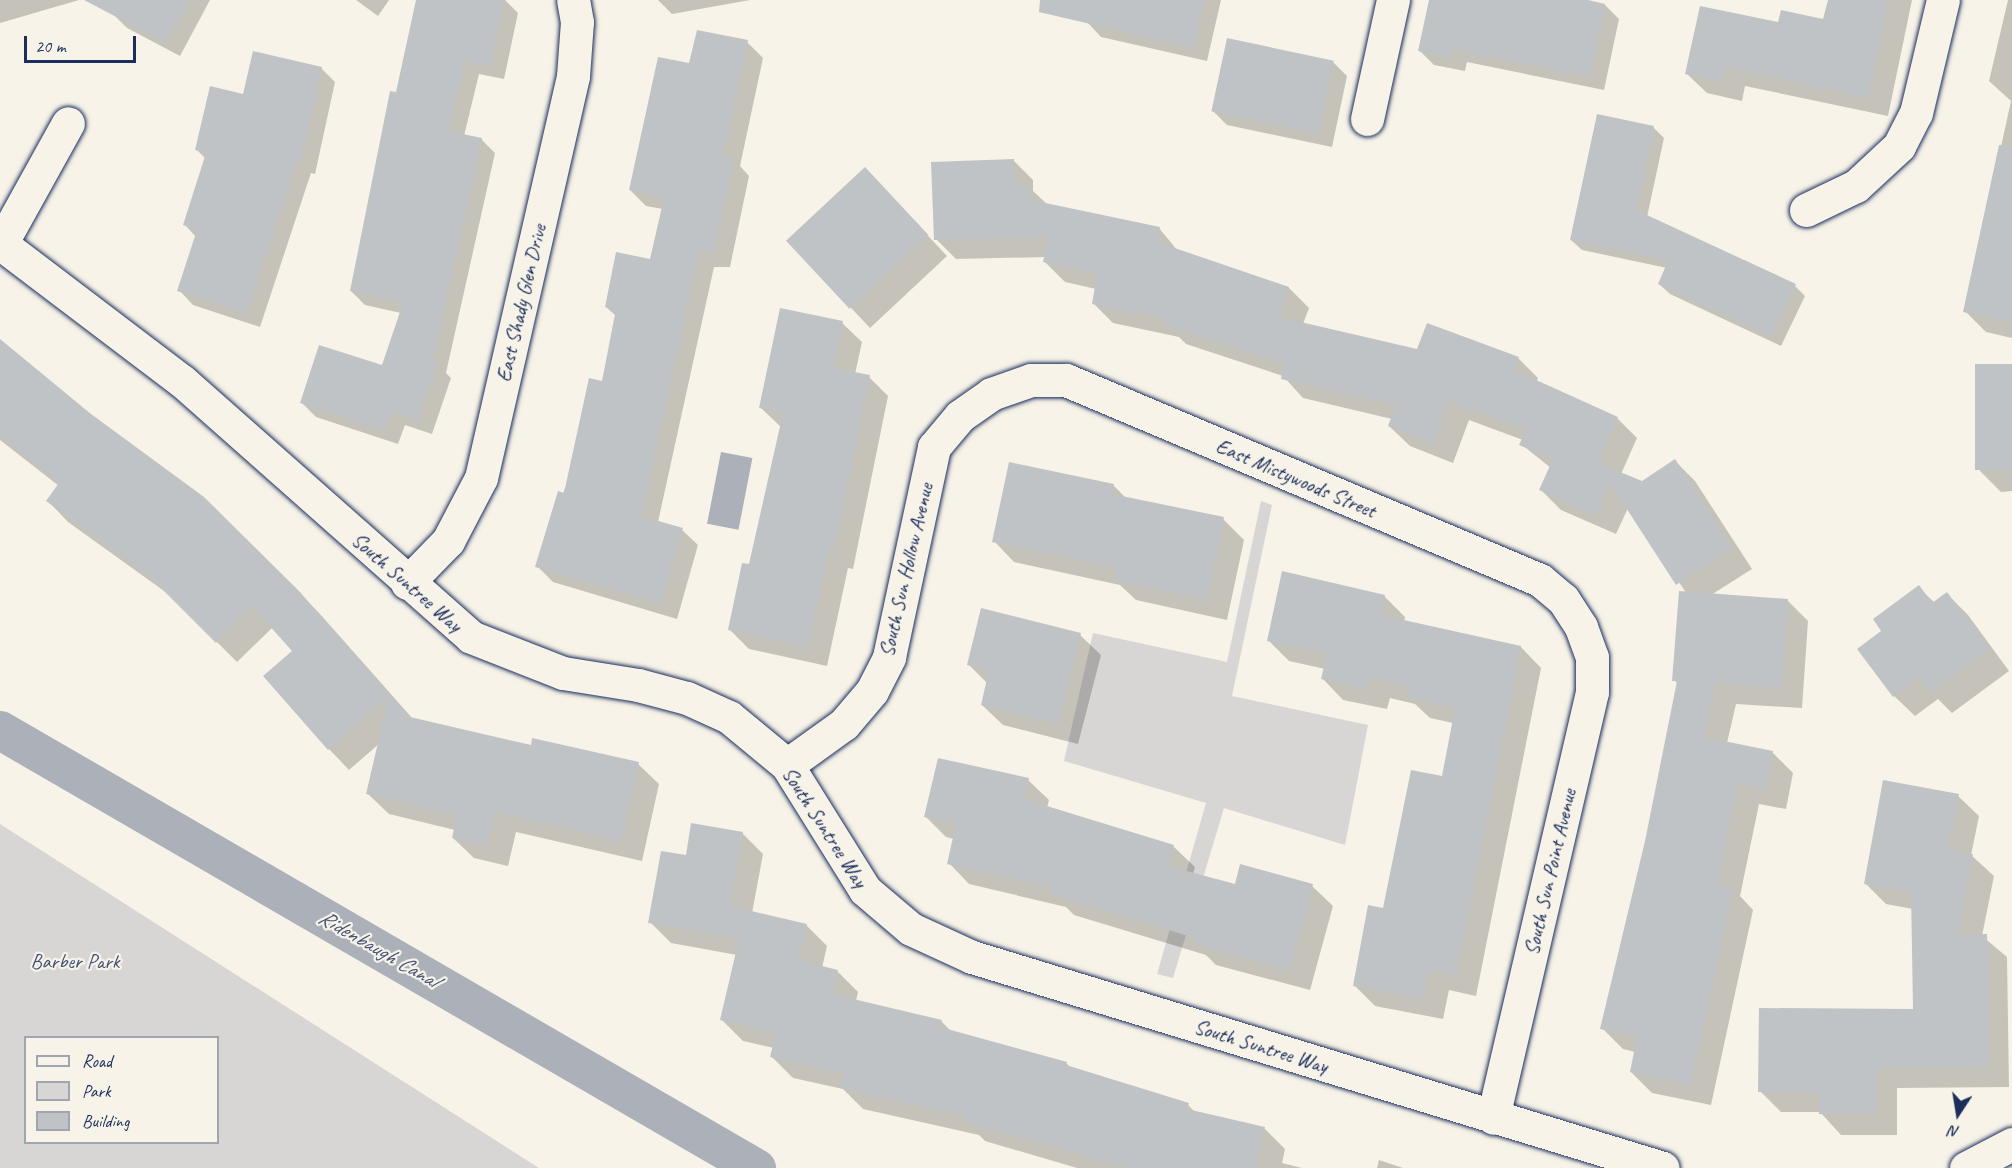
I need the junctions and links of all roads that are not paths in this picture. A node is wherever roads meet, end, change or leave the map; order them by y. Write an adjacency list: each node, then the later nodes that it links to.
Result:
1 (573, 0): 9 (street, East Shady Glen Drive)
2 (1393, 0): 4 (street)
3 (1943, 0): 6 (street)
4 (1367, 119)
5 (68, 123): 7 (street, South Suntree Way)
6 (1806, 210)
7 (1, 244): 9 (street, South Suntree Way)
8 (991, 394): 10 (street, East Mistywoods Street); 11 (street, South Sun Hollow Avenue)
9 (407, 583): 11 (street, South Suntree Way)
10 (1581, 627): 12 (street, South Sun Point Avenue)
11 (787, 765): 12 (street, South Suntree Way)
12 (1493, 1118): 14 (street, South Suntree Way)
13 (2009, 1152): 15 (street)
14 (1663, 1168)
15 (1966, 1168)

